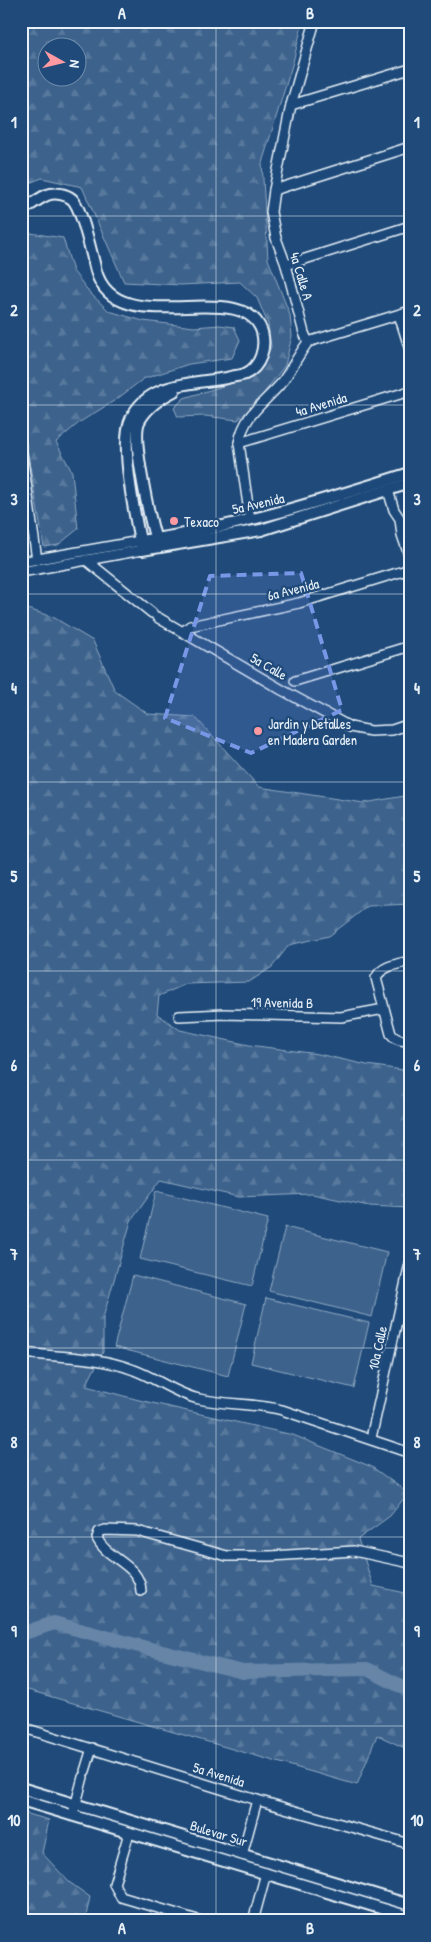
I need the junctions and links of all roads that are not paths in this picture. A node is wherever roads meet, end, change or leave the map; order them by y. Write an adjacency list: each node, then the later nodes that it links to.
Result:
1 (315, 21): 3 (street, 4a Calle A)
2 (410, 69): 3 (street)
3 (291, 105): 5 (street, 4a Calle A)
4 (410, 147): 5 (street)
5 (274, 190): 9 (street, 4a Calle A)
6 (21, 204): 10 (main road)
7 (21, 211): 10 (main road)
8 (410, 226): 9 (street)
9 (286, 265): 13 (street, 4a Calle A)
10 (152, 306): 15 (main road)
11 (410, 311): 12 (street)
12 (399, 315): 13 (street); 14 (street)
13 (308, 342): 17 (street)
14 (410, 350)
15 (188, 384): 24 (main road); 25 (main road)
16 (410, 391): 17 (street, 4a Avenida)
17 (239, 443): 23 (street)
18 (21, 447): 20 (street)
19 (410, 473): 23 (main road, 5a Avenida)
20 (24, 484): 27 (street)
21 (410, 484): 22 (main road, 5a Avenida)
22 (388, 490): 24 (main road, 5a Avenida); 26 (street)
23 (250, 520): 24 (main road, 5a Avenida)
24 (157, 543): 25 (main road, 5a Avenida)
25 (141, 545): 27 (street, 5a Avenida); 28 (street, 5a Avenida)
26 (410, 558)
27 (37, 560): 29 (street, 5a Avenida)
28 (86, 560): 31 (street, 5a Avenida); 32 (street, 5a Calle)
29 (21, 562)
30 (410, 570): 32 (street, 6a Avenida)
31 (21, 572)
32 (183, 632): 35 (street, 5a Calle)
33 (410, 646): 34 (street)
34 (294, 681)
35 (410, 724)
36 (410, 961): 37 (street)
37 (384, 1009): 38 (street, 19 Avenida B); 39 (street)
38 (179, 1016)
39 (410, 1039)
40 (410, 1263): 42 (street, 10a Calle)
41 (21, 1353): 42 (street)
42 (371, 1438): 43 (street)
43 (410, 1453)
44 (410, 1563): 45 (street)
45 (141, 1591)
46 (21, 1727): 47 (street, 5a Avenida)
47 (92, 1748): 50 (street, 5a Avenida); 51 (street)
48 (21, 1788): 51 (main road, Bulevar Sur)
49 (21, 1800): 52 (main road, Bulevar Sur)
50 (257, 1800): 54 (street, 5a Avenida); 55 (street)
51 (75, 1804): 52 (street); 55 (main road, Bulevar Sur)
52 (72, 1816): 53 (main road, Bulevar Sur)
53 (129, 1833): 56 (main road, Bulevar Sur); 59 (street)
54 (410, 1844)
55 (242, 1855): 57 (main road, Bulevar Sur)
56 (266, 1873): 58 (main road, Bulevar Sur); 60 (street)
57 (409, 1901)
58 (410, 1916)
59 (201, 1921)
60 (253, 1921)

